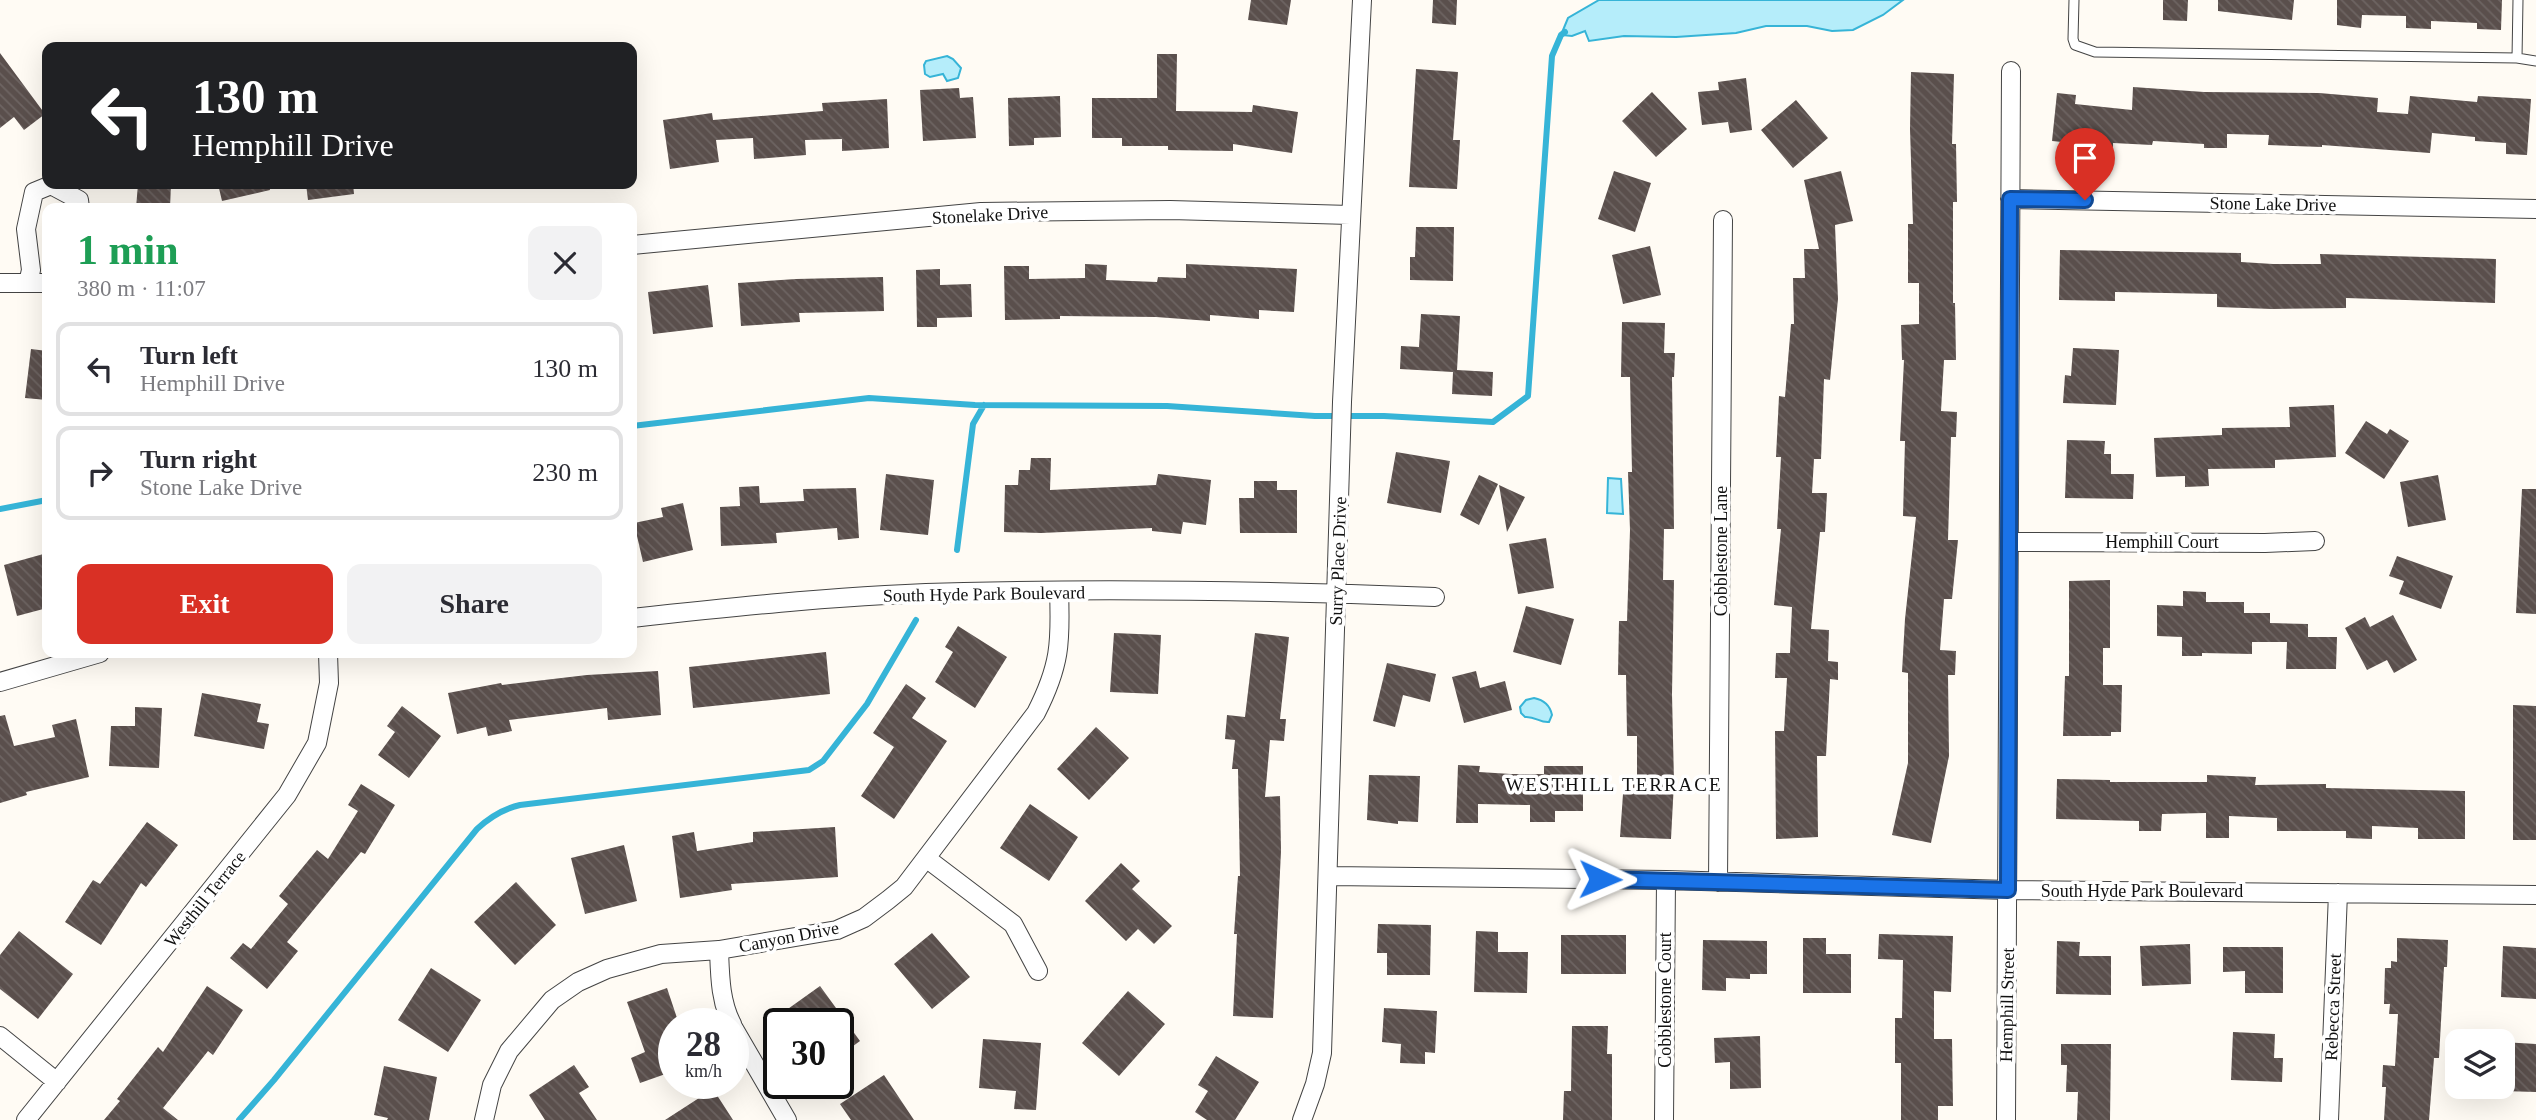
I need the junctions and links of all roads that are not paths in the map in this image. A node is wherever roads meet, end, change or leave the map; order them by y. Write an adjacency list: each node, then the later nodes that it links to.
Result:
1 (1362, 0): 12 (street, Surry Place Drive)
2 (2074, 0): 4 (lane)
3 (2518, 0): 4 (lane)
4 (2516, 58): 5 (lane)
5 (2536, 61)
6 (2011, 71): 9 (street, Hemphill Street)
7 (42, 189): 17 (street)
8 (58, 189): 10 (street)
9 (2010, 199): 11 (street, Stone Lake Drive); 19 (street, Hemphill Street)
10 (79, 203)
11 (2536, 209)
12 (1350, 215): 14 (street, Stonelake Drive); 21 (street, Surry Place Drive)
13 (1723, 220): 30 (street, Cobblestone Lane)
14 (637, 245)
15 (0, 283): 17 (street)
16 (42, 283): 17 (street)
17 (28, 284)
18 (2315, 541): 19 (street, Hemphill Court)
19 (2009, 542): 31 (street, Hemphill Street)
20 (1059, 591): 21 (street, South Hyde Park Boulevard); 23 (street, South Hyde Park Boulevard); 27 (street, Canyon Drive)
21 (1337, 593): 22 (street, South Hyde Park Boulevard); 28 (street, Surry Place Drive)
22 (1435, 597)
23 (637, 618)
24 (83, 658): 26 (street)
25 (328, 658): 39 (street, Westhill Terrace)
26 (0, 682)
27 (926, 858): 34 (street, Canyon Drive); 35 (street)
28 (1329, 876): 29 (street, South Hyde Park Boulevard); 43 (street, Surry Place Drive)
29 (1666, 880): 30 (street, South Hyde Park Boulevard); 44 (street, Cobblestone Court)
30 (1718, 882): 31 (street, South Hyde Park Boulevard)
31 (2008, 890): 32 (street, South Hyde Park Boulevard); 45 (street, Hemphill Street)
32 (2338, 894): 33 (street, South Hyde Park Boulevard); 46 (street, Rebecca Street)
33 (2536, 895)
34 (719, 950): 36 (street); 41 (street, Canyon Drive)
35 (1038, 971)
36 (725, 1008)
37 (0, 1036): 39 (street)
38 (749, 1054): 42 (street)
39 (57, 1082): 40 (street, Westhill Terrace)
40 (26, 1120)
41 (484, 1120)
42 (787, 1120)
43 (1302, 1120)
44 (1664, 1120)
45 (2006, 1120)
46 (2329, 1120)

